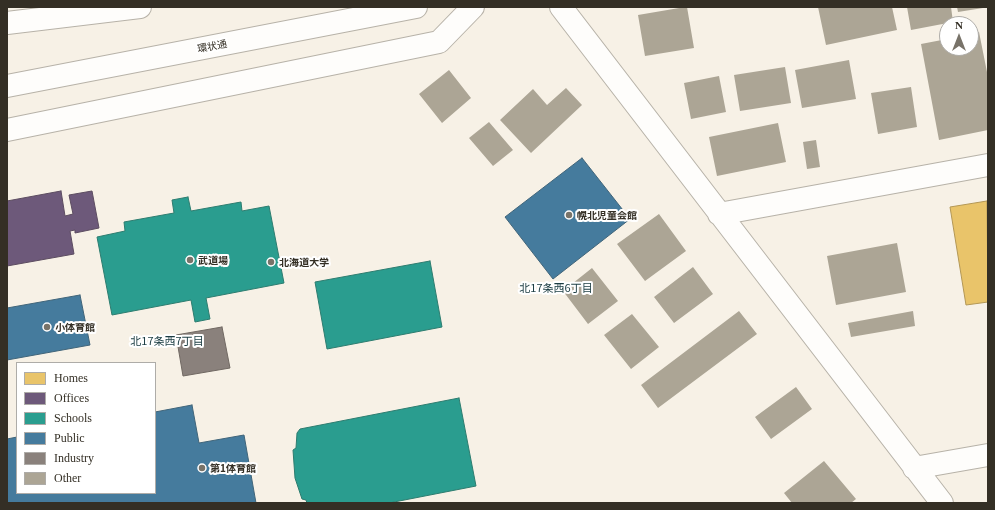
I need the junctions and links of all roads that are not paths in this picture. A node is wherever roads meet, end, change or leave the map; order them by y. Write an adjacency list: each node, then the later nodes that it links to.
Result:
1 (140, 7): 5 (street)
2 (416, 7): 6 (street, 環状通)
3 (473, 7): 7 (street)
4 (561, 7): 9 (street)
5 (7, 23)
6 (7, 86)
7 (7, 130)
8 (988, 165): 9 (street)
9 (719, 214): 11 (street)
10 (988, 455): 11 (street)
11 (914, 468): 12 (street)
12 (942, 503)

